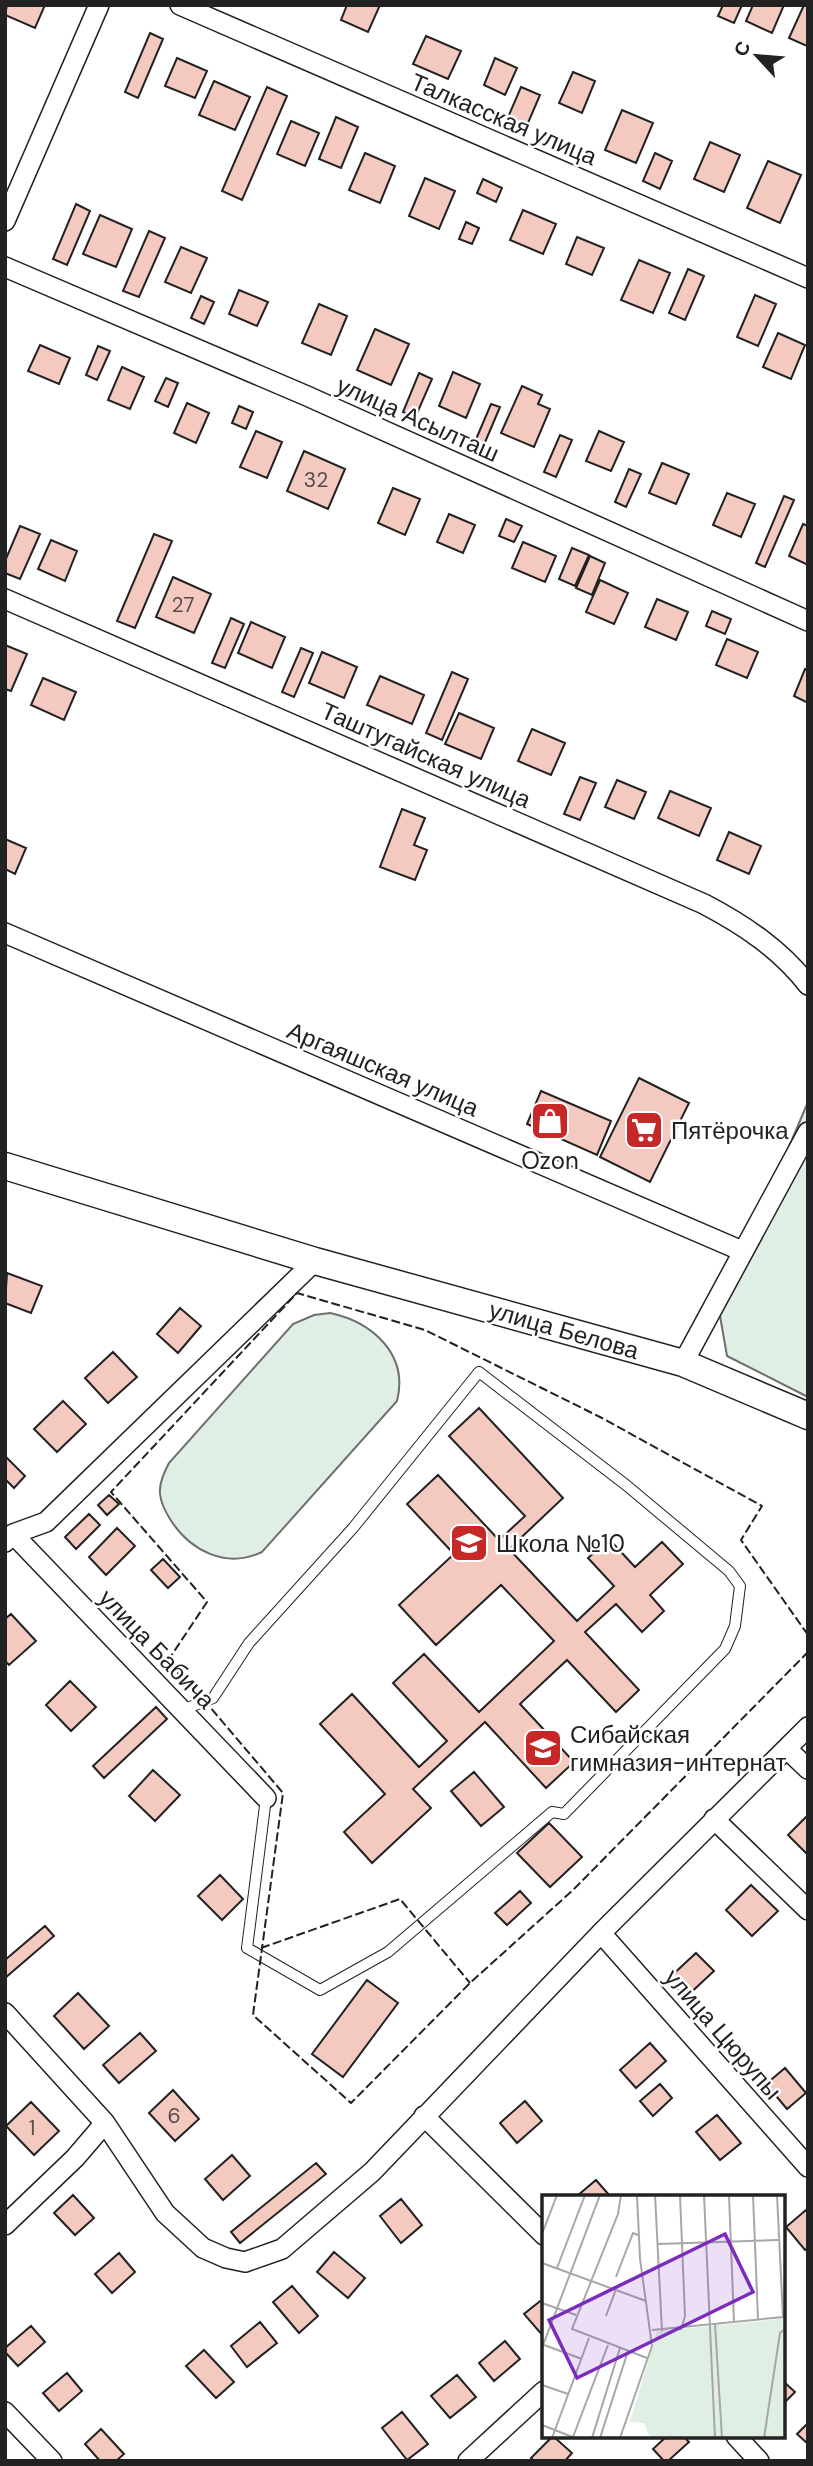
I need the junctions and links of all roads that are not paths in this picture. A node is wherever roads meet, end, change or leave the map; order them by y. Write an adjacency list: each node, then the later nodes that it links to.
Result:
1 (99, 5): 3 (street)
2 (180, 5): 5 (street, Талкасская улица)
3 (5, 221)
4 (5, 267): 7 (street, улица Асылташ)
5 (808, 278)
6 (5, 598): 9 (street, Таштугайская улица)
7 (808, 621)
8 (5, 933): 12 (street, Аргаяшская улица)
9 (808, 985)
10 (808, 1132): 12 (street)
11 (5, 1166): 13 (main road, улица Белова)
12 (742, 1251): 14 (street)
13 (315, 1261): 14 (main road, улица Белова); 16 (street)
14 (683, 1363): 15 (main road, улица Белова)
15 (808, 1416)
16 (9, 1538): 17 (street, улица Бабича)
17 (182, 1710): 21 (street, улица Бабича); 21 (lane)
18 (808, 1727): 19 (street)
19 (787, 1749): 20 (street); 22 (street)
20 (808, 1769)
21 (266, 1798)
22 (714, 1819): 23 (street); 24 (street)
23 (808, 1910)
24 (601, 1933): 26 (street); 28 (street, улица Цюрупы)
25 (5, 2013): 27 (street)
26 (424, 2116): 27 (street); 30 (street)
27 (105, 2123): 29 (street)
28 (808, 2167)
29 (5, 2225)
30 (542, 2233)
31 (542, 2393): 35 (street)
32 (5, 2412): 34 (street)
33 (738, 2438): 36 (street)
34 (52, 2461)
35 (468, 2461)
36 (759, 2461)

